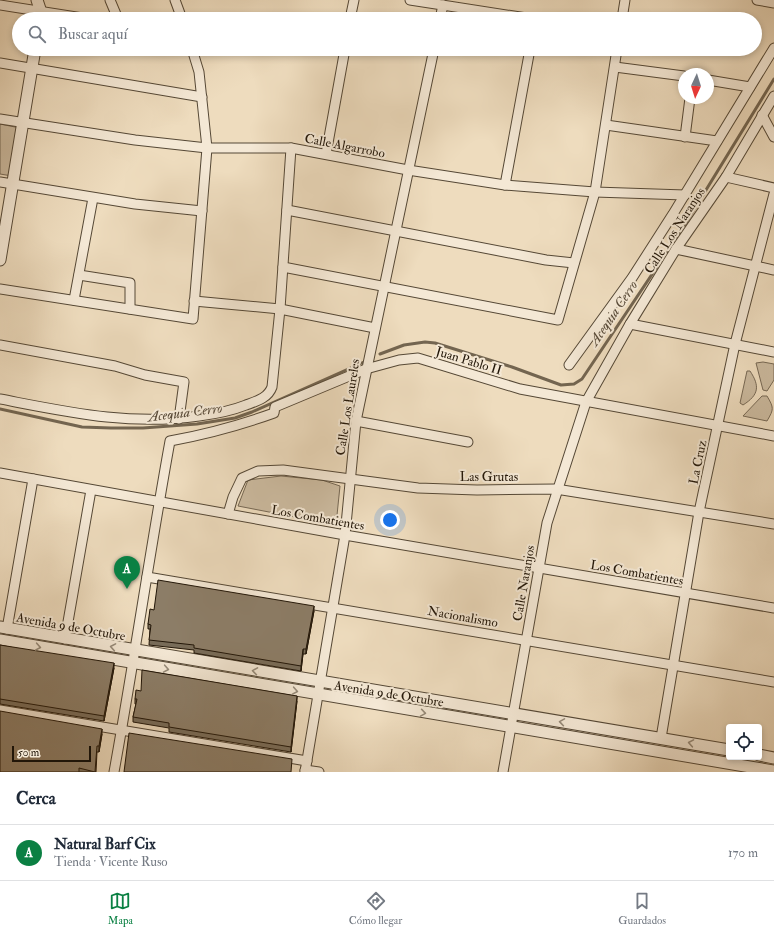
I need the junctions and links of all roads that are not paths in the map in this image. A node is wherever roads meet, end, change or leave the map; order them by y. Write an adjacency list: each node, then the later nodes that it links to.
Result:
1 (37, 0): 12 (street)
2 (110, 0): 13 (street)
3 (175, 0): 14 (street)
4 (354, 0): 15 (street)
5 (410, 0): 10 (street)
6 (625, 0): 18 (street)
7 (757, 0): 8 (street)
8 (774, 3)
9 (0, 5): 11 (street)
10 (443, 5): 16 (street); 17 (street)
11 (28, 12)
12 (39, 12)
13 (115, 12)
14 (179, 12)
15 (351, 12)
16 (442, 12)
17 (488, 12)
18 (623, 12)
19 (774, 48): 31 (street)
20 (34, 56): 28 (street)
21 (194, 56): 33 (street)
22 (344, 56): 44 (street)
23 (432, 56): 45 (street, Calle Los Laureles)
24 (529, 56): 49 (street)
25 (616, 56): 27 (street)
26 (0, 63): 28 (street)
27 (615, 66): 29 (street); 38 (street)
28 (32, 68): 33 (street); 37 (street)
29 (678, 75)
30 (714, 81): 31 (street)
31 (750, 87): 41 (street)
32 (774, 96): 35 (street, Calle Los Naranjos)
33 (202, 97): 42 (street)
34 (689, 104): 39 (street)
35 (762, 115): 40 (street); 46 (street, Calle Los Naranjos)
36 (0, 118): 37 (street, Calle Algarrobo)
37 (23, 122): 42 (street, Calle Algarrobo); 48 (street)
38 (606, 125): 39 (street); 51 (street)
39 (685, 137): 41 (street)
40 (774, 137)
41 (717, 141): 53 (street)
42 (207, 148): 43 (street, Calle Algarrobo); 56 (street)
43 (291, 148): 44 (street, Calle Algarrobo); 55 (street)
44 (326, 154): 45 (street, Calle Algarrobo)
45 (408, 170): 49 (street, Calle Algarrobo); 57 (street, Calle Los Laureles)
46 (726, 177): 50 (street); 59 (street, Calle Los Naranjos)
47 (0, 182): 48 (street)
48 (12, 185): 54 (street); 58 (street)
49 (505, 185): 51 (street, Calle Algarrobo)
50 (774, 188)
51 (595, 192): 53 (street, Calle Algarrobo); 61 (street)
52 (774, 194): 63 (street, La Cruz)
53 (684, 195): 78 (street)
54 (93, 198): 56 (street); 65 (street)
55 (287, 210): 57 (street); 62 (street)
56 (202, 211): 69 (street)
57 (395, 231): 61 (street); 66 (street, Calle Los Laureles)
58 (1, 242): 60 (street)
59 (676, 249): 63 (street); 72 (street, Calle Los Naranjos)
60 (0, 260)
61 (574, 263): 66 (street)
62 (283, 266): 66 (street); 71 (street)
63 (754, 266): 64 (street); 74 (street, La Cruz)
64 (774, 270)
65 (78, 275): 68 (street); 70 (street)
66 (383, 287): 73 (street, Calle Los Laureles)
67 (0, 289): 68 (street)
68 (74, 300): 70 (street)
69 (194, 301): 70 (street); 71 (street)
70 (130, 309)
71 (280, 309): 73 (street); 81 (street)
72 (630, 324): 74 (street); 80 (street, Calle Los Naranjos)
73 (375, 328): 77 (street, Calle Los Laureles)
74 (735, 344): 76 (street); 83 (street, La Cruz)
75 (0, 345): 81 (street)
76 (774, 352)
77 (367, 362): 80 (street, Juan Pablo II); 82 (street, Calle Los Laureles); 91 (street, Juan Pablo II)
78 (569, 365)
79 (0, 400): 81 (street)
80 (586, 402): 83 (street, Juan Pablo II); 89 (street, Calle Naranjos)
81 (179, 419)
82 (356, 421): 85 (street); 87 (street, Calle Los Laureles)
83 (718, 426): 84 (street, Juan Pablo II); 92 (street, La Cruz)
84 (774, 436)
85 (468, 442)
86 (0, 473): 88 (street, Los Combatientes)
87 (350, 478): 89 (street, Las Grutas); 93 (street, Las Grutas); 95 (street, Calle Los Laureles)
88 (33, 479): 90 (street, Los Combatientes); 101 (street)
89 (556, 489): 92 (street, Las Grutas); 96 (street, Calle Naranjos)
90 (91, 490): 91 (street, Los Combatientes); 102 (street)
91 (159, 502): 93 (street, Los Combatientes); 97 (street)
92 (699, 512): 94 (street, Las Grutas); 98 (street, La Cruz)
93 (228, 514): 95 (street, Los Combatientes)
94 (774, 524)
95 (345, 535): 96 (street, Los Combatientes); 99 (street, Calle Los Laureles)
96 (539, 568): 98 (street, Los Combatientes); 104 (street, Calle Naranjos)
97 (147, 576): 99 (street, Nacionalismo); 105 (street)
98 (686, 593): 100 (street, Los Combatientes); 107 (street, La Cruz)
99 (333, 607): 104 (street, Nacionalismo); 108 (street, Calle Los Laureles)
100 (774, 608)
101 (3, 628): 102 (street, Avenida 9 de Octubre)
102 (65, 639): 105 (street, Avenida 9 de Octubre, one-way to 102)
103 (0, 640): 106 (street, Avenida 9 de Octubre, one-way to 106)
104 (526, 640): 107 (street, Nacionalismo); 112 (street, Calle Naranjos)
105 (136, 651): 106 (street); 108 (street, Avenida 9 de Octubre, one-way to 105)
106 (134, 664): 110 (street, Avenida 9 de Octubre, one-way to 110); 114 (street)
107 (673, 666): 109 (street, Nacionalismo); 115 (street, La Cruz)
108 (320, 682): 110 (street, Calle Los Laureles); 112 (street, Avenida 9 de Octubre)
109 (774, 682)
110 (318, 695): 113 (street, Avenida 9 de Octubre, one-way to 113); 119 (street, Calle Los Laureles)
111 (0, 710): 114 (street)
112 (513, 714): 113 (street, Calle Naranjos); 115 (street, Avenida 9 de Octubre, one-way to 112)
113 (511, 727): 120 (street, Avenida 9 de Octubre); 124 (street, Calle Naranjos)
114 (121, 730): 119 (street); 122 (street)
115 (661, 738): 116 (street, Avenida 9 de Octubre, one-way to 115)
116 (726, 749)
117 (762, 756): 118 (street)
118 (774, 758)
119 (306, 768): 123 (street)
120 (729, 768): 121 (street, Avenida 9 de Octubre)
121 (774, 771)
122 (114, 772)
123 (319, 772)
124 (503, 772)

